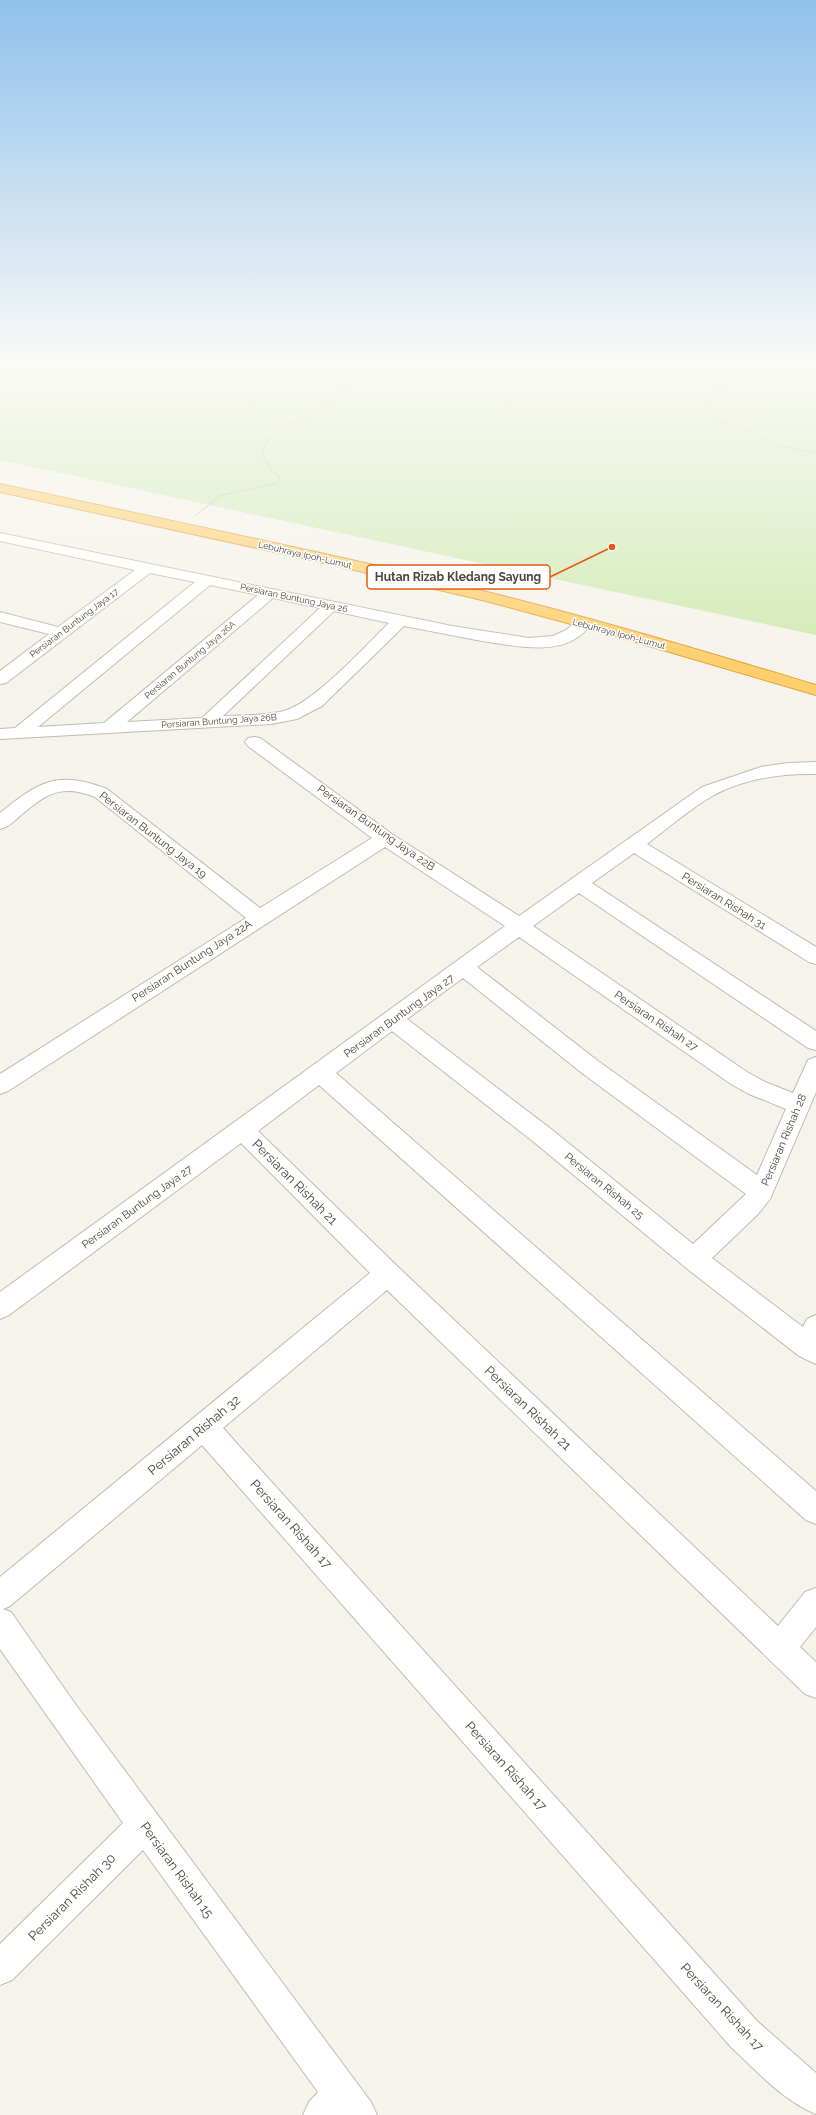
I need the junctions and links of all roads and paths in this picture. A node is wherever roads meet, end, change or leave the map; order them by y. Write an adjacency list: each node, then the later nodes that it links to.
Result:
1 (267, 467): 3 (path)
2 (0, 488): 3 (highway, Lebuhraya Ipoh-Lumut)
3 (188, 529): 11 (highway, Lebuhraya Ipoh-Lumut)
4 (0, 537): 5 (street, Persiaran Buntung Jaya 26)
5 (148, 567): 6 (street, Persiaran Buntung Jaya 26); 12 (street, Persiaran Buntung Jaya 17)
6 (207, 580): 7 (street, Persiaran Buntung Jaya 26); 18 (street)
7 (270, 593): 8 (street, Persiaran Buntung Jaya 26); 16 (street, Persiaran Buntung Jaya 26A)
8 (331, 606): 10 (street, Persiaran Buntung Jaya 26); 15 (street)
9 (0, 617): 12 (street)
10 (401, 620): 11 (street, Persiaran Buntung Jaya 26); 15 (street, Persiaran Buntung Jaya 26B)
11 (583, 624): 14 (highway, Lebuhraya Ipoh-Lumut)
12 (62, 633): 13 (street, Persiaran Buntung Jaya 17)
13 (0, 679)
14 (816, 690)
15 (206, 723): 16 (street, Persiaran Buntung Jaya 26B)
16 (110, 727): 18 (street, Persiaran Buntung Jaya 26B)
17 (0, 734): 18 (street, Persiaran Buntung Jaya 26B)
18 (18, 734)
19 (254, 742): 22 (street, Persiaran Buntung Jaya 22B)
20 (816, 768): 23 (street, Persiaran Buntung Jaya 27)
21 (0, 823): 25 (street, Persiaran Buntung Jaya 19)
22 (385, 838): 25 (street, Persiaran Buntung Jaya 22A); 26 (street, Persiaran Buntung Jaya 22B)
23 (633, 844): 24 (street, Persiaran Buntung Jaya 27); 27 (street, Persiaran Rishah 31)
24 (579, 884): 26 (street, Persiaran Buntung Jaya 27); 30 (street)
25 (259, 918): 33 (street, Persiaran Buntung Jaya 22A)
26 (518, 927): 28 (street, Persiaran Buntung Jaya 27); 34 (street, Persiaran Rishah 27)
27 (816, 957)
28 (464, 968): 29 (street, Persiaran Buntung Jaya 27); 36 (street)
29 (393, 1020): 32 (street, Persiaran Buntung Jaya 27); 37 (street, Persiaran Rishah 25)
30 (816, 1042)
31 (816, 1066): 34 (street, Persiaran Rishah 28)
32 (321, 1073): 35 (street, Persiaran Buntung Jaya 27); 42 (street)
33 (0, 1085)
34 (799, 1105): 36 (street, Persiaran Rishah 28)
35 (242, 1130): 38 (street, Persiaran Rishah 21); 39 (street, Persiaran Buntung Jaya 27)
36 (762, 1192): 37 (street, Persiaran Rishah 28)
37 (694, 1259): 40 (street, Persiaran Rishah 25)
38 (388, 1274): 41 (street, Persiaran Rishah 32); 46 (street, Persiaran Rishah 21)
39 (0, 1307)
40 (814, 1342)
41 (204, 1427): 43 (street, Persiaran Rishah 32); 50 (street, Persiaran Rishah 17)
42 (816, 1510)
43 (0, 1596)
44 (816, 1603): 46 (street)
45 (0, 1623): 48 (street, Persiaran Rishah 15)
46 (780, 1648): 47 (street, Persiaran Rishah 21)
47 (816, 1683)
48 (144, 1826): 49 (street, Persiaran Rishah 30); 51 (street, Persiaran Rishah 15)
49 (0, 1968)
50 (816, 2096)
51 (340, 2108)

